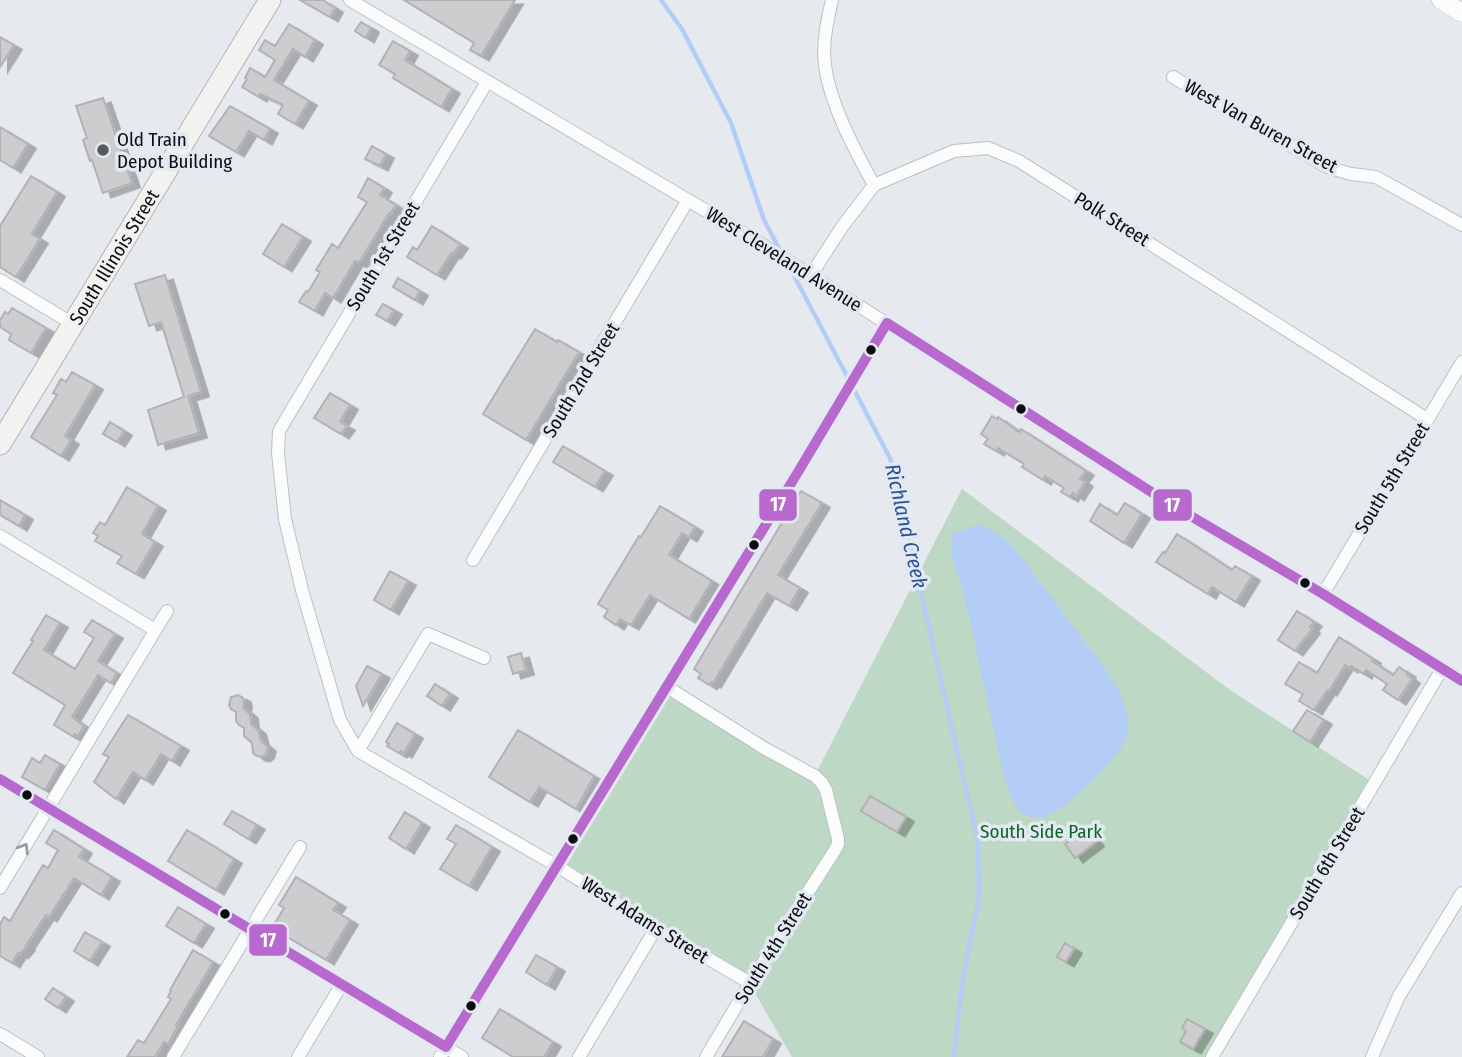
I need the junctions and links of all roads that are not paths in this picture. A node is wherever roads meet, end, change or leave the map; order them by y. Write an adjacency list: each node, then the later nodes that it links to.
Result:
1 (270, 0): 14 (main road, South Illinois Street)
2 (350, 0): 7 (street, West Cleveland Avenue)
3 (832, 0): 8 (street)
4 (1441, 0): 5 (main road)
5 (1462, 13)
6 (1173, 78): 10 (street, West Van Buren Street)
7 (487, 82): 9 (street, West Cleveland Avenue); 27 (street, South 1st Street)
8 (874, 185): 11 (street, Polk Street); 16 (street, Polk Street)
9 (688, 200): 11 (street, West Cleveland Avenue); 19 (street, South 2nd Street)
10 (1462, 225)
11 (809, 273): 13 (street, West Cleveland Avenue)
12 (0, 280): 14 (street)
13 (887, 323): 20 (street, West Cleveland Avenue); 26 (street)
14 (73, 324): 17 (main road, South Illinois Street)
15 (1462, 362): 16 (street, South 5th Street)
16 (1427, 419): 20 (street, South 5th Street)
17 (0, 444)
18 (0, 536): 22 (street)
19 (473, 560)
20 (1323, 594): 24 (street, West Cleveland Avenue)
21 (167, 611): 22 (street)
22 (155, 629): 29 (street)
23 (484, 658): 27 (street)
24 (1442, 669): 25 (street, West Cleveland Avenue); 46 (street, South 6th Street)
25 (1462, 681)
26 (667, 687): 31 (street); 37 (street, South 4th Street)
27 (358, 751): 31 (street, West Adams Street)
28 (0, 779): 29 (street)
29 (48, 808): 32 (street, one-way to 29); 35 (street)
30 (300, 847): 35 (street)
31 (557, 866): 34 (street, West Adams Street); 39 (street)
32 (0, 888)
33 (1462, 893): 47 (street)
34 (656, 928): 37 (street, West Adams Street); 44 (street)
35 (250, 929): 36 (street); 41 (street)
36 (342, 984): 39 (street); 42 (street)
37 (750, 984): 45 (street, South 4th Street)
38 (0, 1034): 40 (street)
39 (443, 1052): 43 (street)
40 (38, 1057)
41 (173, 1057)
42 (298, 1057)
43 (462, 1057)
44 (579, 1057)
45 (706, 1057)
46 (1212, 1057)
47 (1373, 1057)

